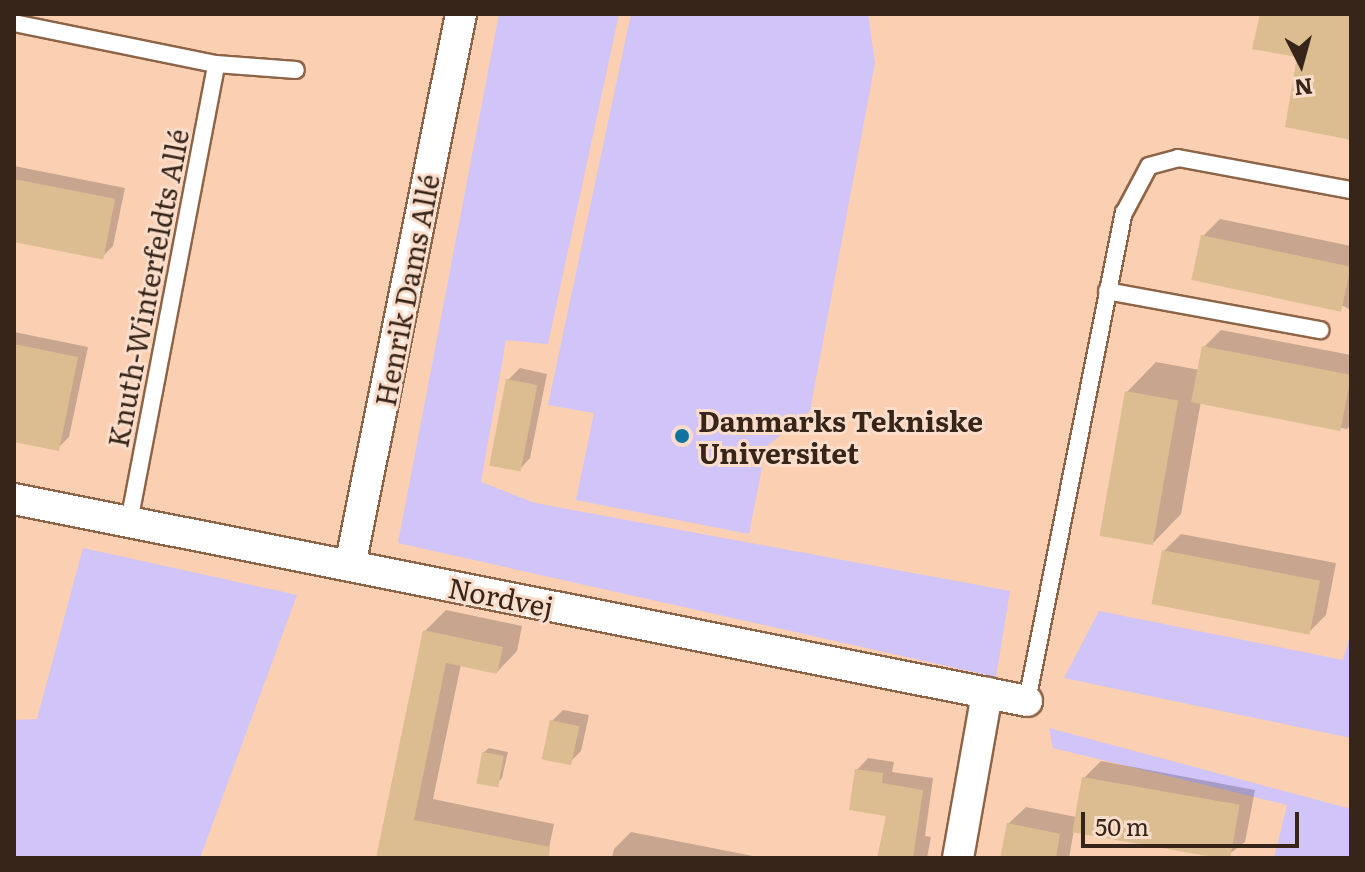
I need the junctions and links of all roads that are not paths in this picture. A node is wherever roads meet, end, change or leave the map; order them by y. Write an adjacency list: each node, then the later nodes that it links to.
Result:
1 (461, 14): 10 (street, Henrik Dams Allé)
2 (14, 23): 3 (lane)
3 (216, 64): 4 (lane); 9 (lane, Knuth-Winterfeldts Allé)
4 (296, 70)
5 (1351, 190): 6 (lane)
6 (1107, 291): 7 (lane); 12 (lane)
7 (1320, 330)
8 (14, 499): 9 (street, Nordvej)
9 (129, 522): 10 (street, Nordvej)
10 (350, 566): 11 (street, Nordvej)
11 (987, 693): 12 (street, Nordvej); 13 (street)
12 (1027, 701)
13 (958, 858)

